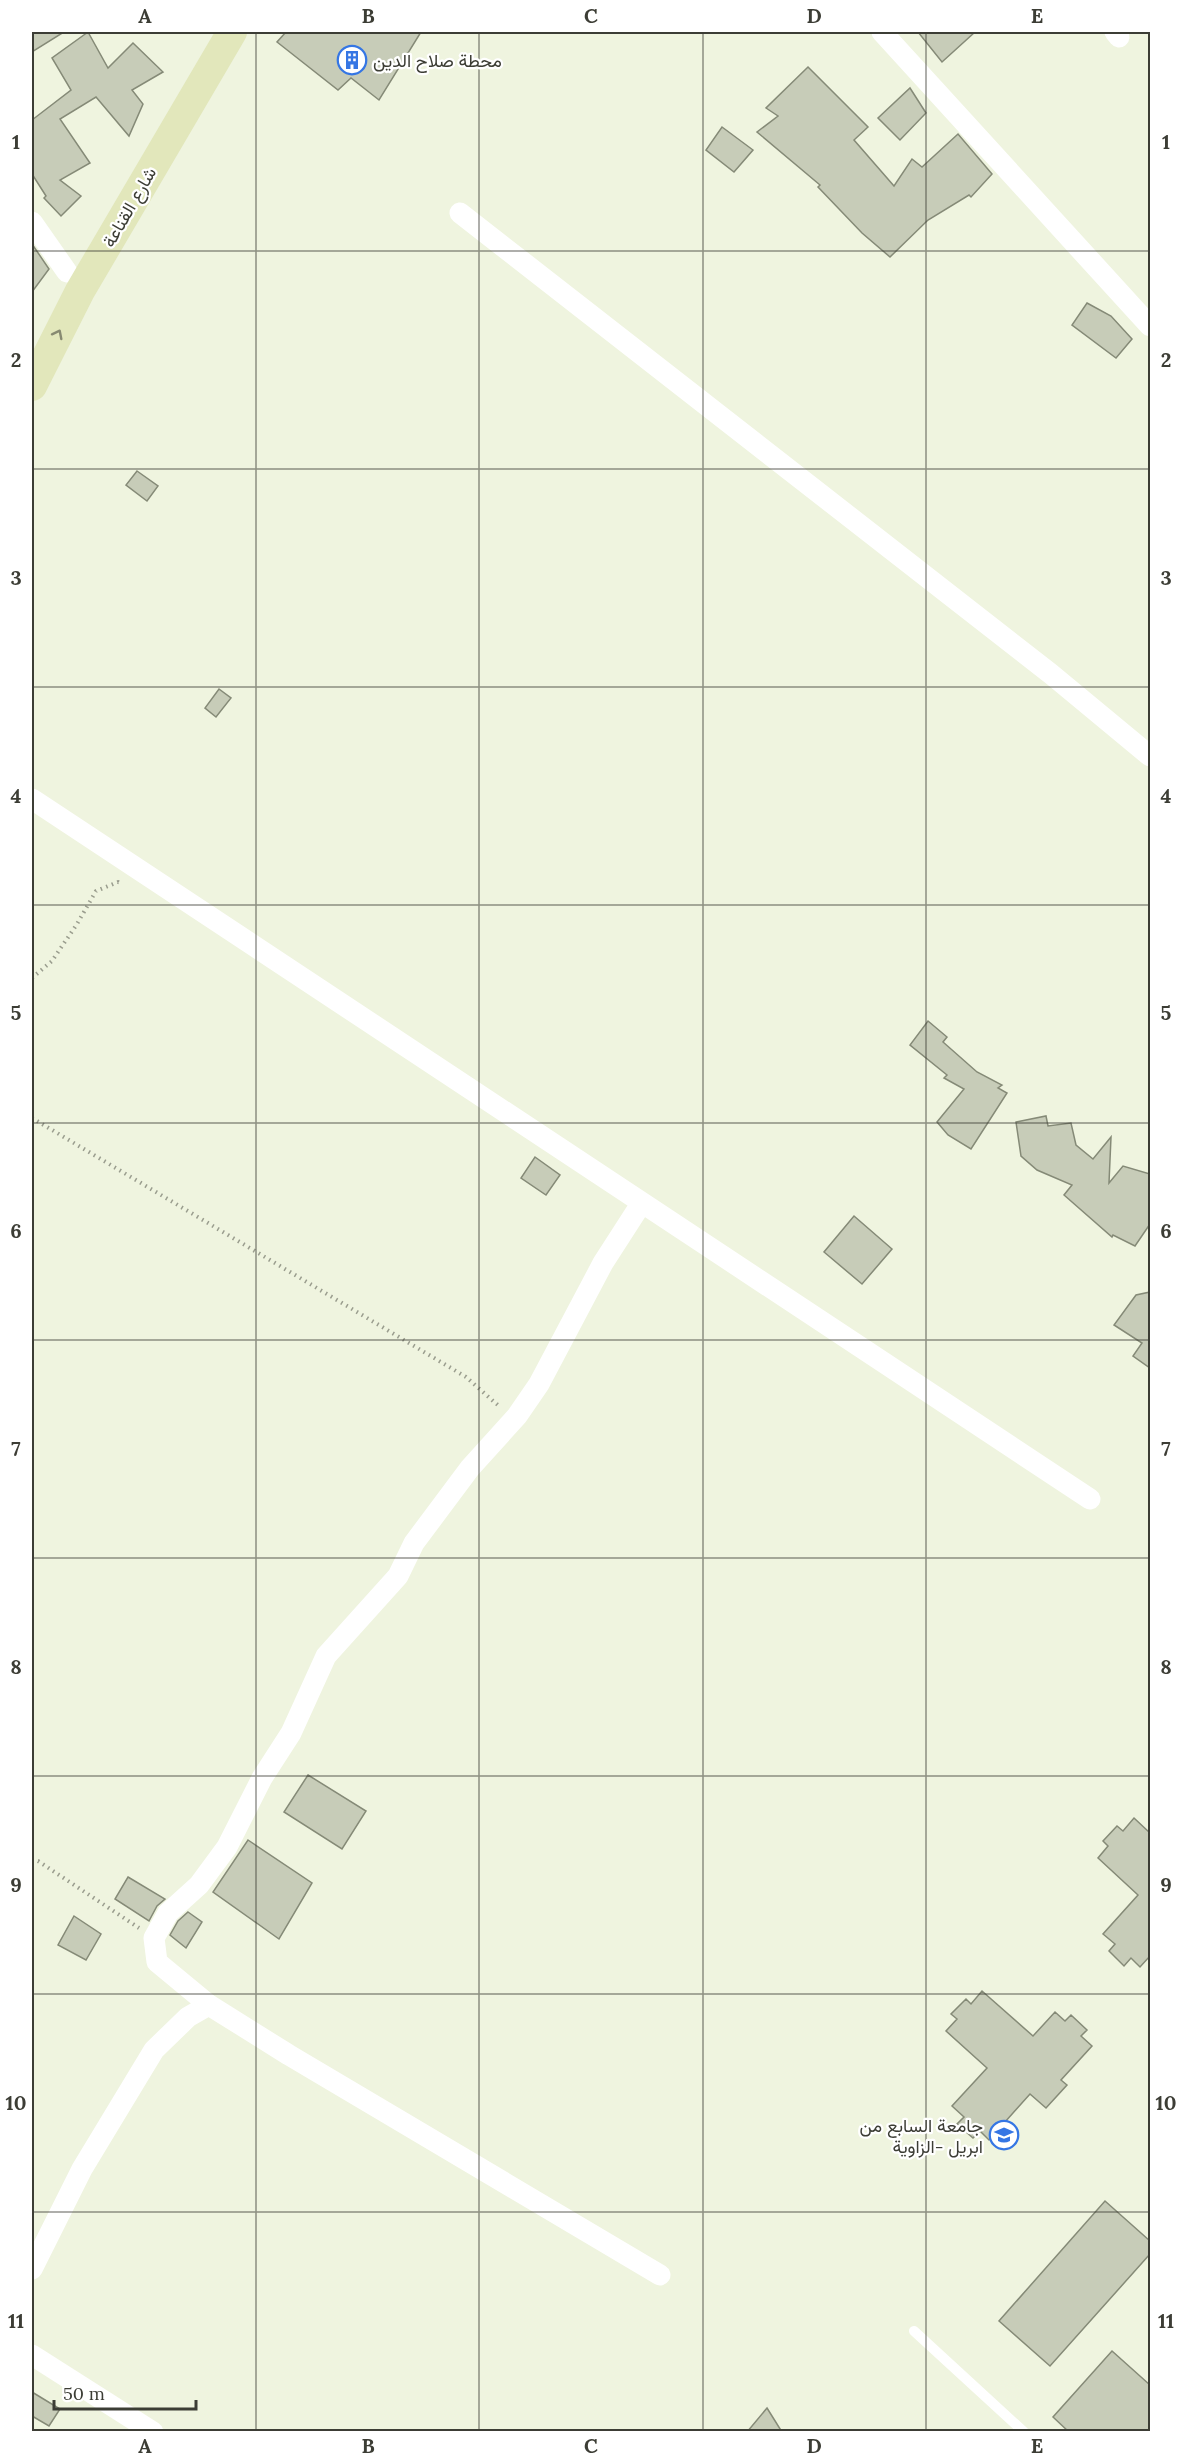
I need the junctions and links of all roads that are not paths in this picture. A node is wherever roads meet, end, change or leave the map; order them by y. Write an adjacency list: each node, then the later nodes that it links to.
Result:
1 (216, 32): 6 (street, شارع القناعة)
2 (232, 32): 9 (street, شارع القناعة, one-way to 2)
3 (882, 32): 7 (street)
4 (460, 213): 10 (street)
5 (32, 222): 6 (street)
6 (67, 272): 8 (street, شارع القناعة)
7 (1150, 326)
8 (32, 340)
9 (32, 386)
10 (1150, 756)
11 (32, 799): 12 (street)
12 (641, 1204): 13 (street); 14 (street)
13 (1090, 1499)
14 (209, 2005): 15 (street); 16 (street)
15 (32, 2269)
16 (660, 2276)
17 (914, 2331): 20 (lane)
18 (32, 2355): 19 (street)
19 (153, 2432)
20 (1024, 2432)

